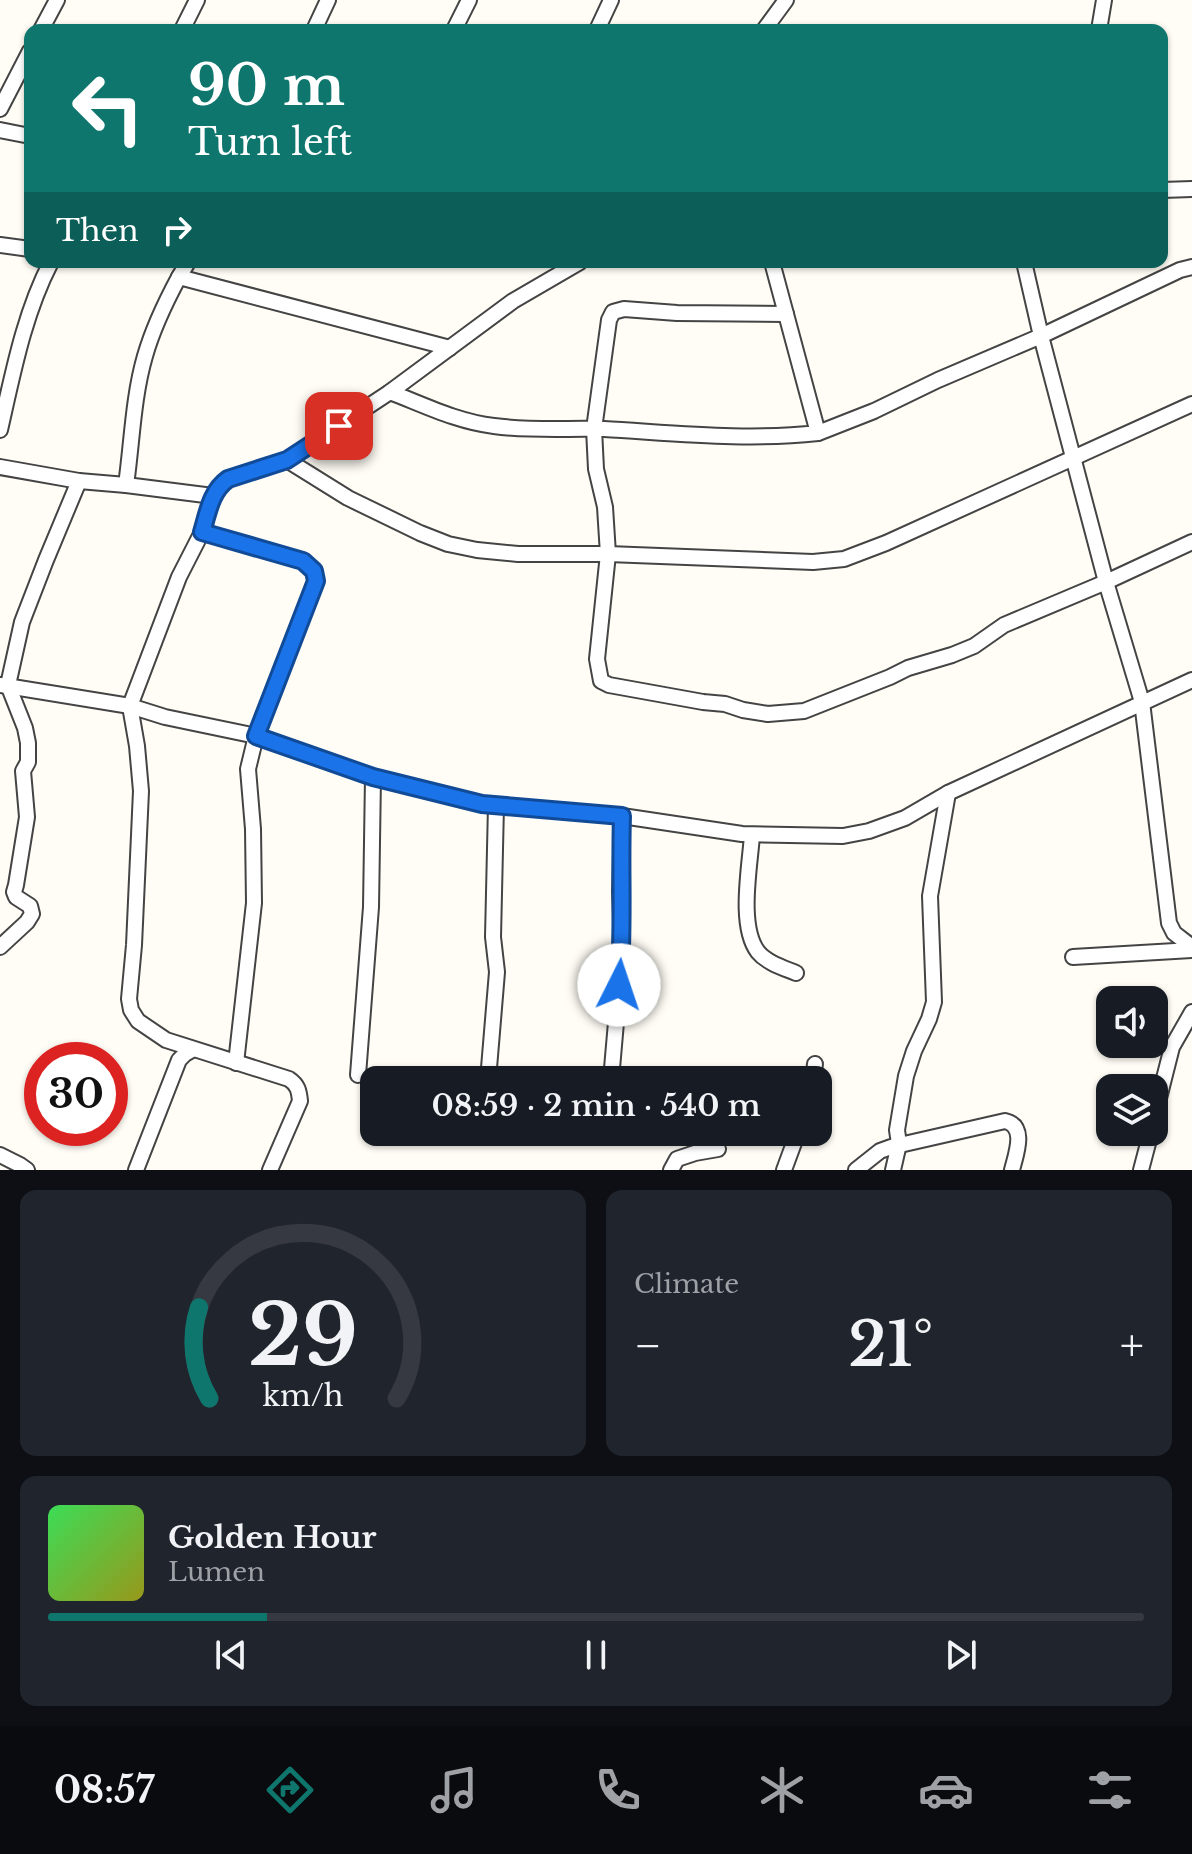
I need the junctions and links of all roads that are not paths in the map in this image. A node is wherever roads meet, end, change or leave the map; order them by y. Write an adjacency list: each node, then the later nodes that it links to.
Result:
1 (57, 0): 8 (street)
2 (197, 0): 9 (street)
3 (328, 0): 10 (street)
4 (469, 0): 11 (street)
5 (611, 0): 12 (street)
6 (786, 0): 13 (street)
7 (1104, 0): 14 (street)
8 (44, 24)
9 (185, 24)
10 (317, 24)
11 (457, 24)
12 (600, 24)
13 (768, 24)
14 (1100, 24)
15 (24, 63): 16 (street)
16 (0, 109)
17 (0, 130): 18 (street)
18 (24, 135)
19 (1192, 189): 20 (street)
20 (1168, 190)
21 (0, 245): 22 (street)
22 (24, 248)
23 (1192, 267): 31 (street)
24 (48, 268): 36 (street)
25 (184, 268): 29 (street)
26 (570, 268): 32 (street)
27 (774, 268): 30 (street)
28 (1025, 268): 31 (street)
29 (179, 277): 32 (street); 42 (street)
30 (786, 314): 35 (street); 37 (street)
31 (1041, 336): 37 (street); 39 (street)
32 (450, 348): 33 (street)
33 (390, 392): 35 (street); 38 (street)
34 (1192, 404): 39 (street)
35 (594, 429): 37 (street); 46 (street)
36 (0, 430)
37 (818, 433)
38 (287, 460): 43 (street); 46 (street)
39 (1072, 460): 46 (street); 47 (street)
40 (0, 467): 41 (street)
41 (79, 481): 42 (street); 49 (street)
42 (126, 485): 43 (street)
43 (213, 496): 44 (street)
44 (202, 532): 51 (street); 52 (street)
45 (1192, 542): 47 (street)
46 (608, 554): 47 (street)
47 (1106, 582): 50 (street)
48 (1192, 680): 50 (street)
49 (4, 685): 51 (street); 58 (street)
50 (1142, 702): 54 (street); 59 (street)
51 (130, 706): 52 (street); 63 (street)
52 (256, 736): 53 (street); 64 (street)
53 (373, 777): 55 (street); 68 (street)
54 (948, 793): 57 (street); 69 (street)
55 (496, 805): 56 (street); 65 (street)
56 (622, 816): 57 (street); 66 (street)
57 (752, 835): 61 (street)
58 (0, 947)
59 (1192, 948): 60 (street)
60 (1073, 957)
61 (796, 973)
62 (1192, 1012): 67 (street)
63 (192, 1050): 64 (street); 75 (street)
64 (236, 1063): 76 (street)
65 (489, 1066)
66 (612, 1066)
67 (1165, 1074)
68 (358, 1075)
69 (899, 1144): 79 (street); 80 (street); 81 (street)
70 (793, 1146): 78 (street)
71 (1147, 1146): 82 (street)
72 (718, 1149): 77 (street)
73 (0, 1155): 74 (street)
74 (27, 1170)
75 (136, 1170)
76 (270, 1170)
77 (671, 1170)
78 (784, 1170)
79 (856, 1170)
80 (893, 1170)
81 (1012, 1170)
82 (1141, 1170)

